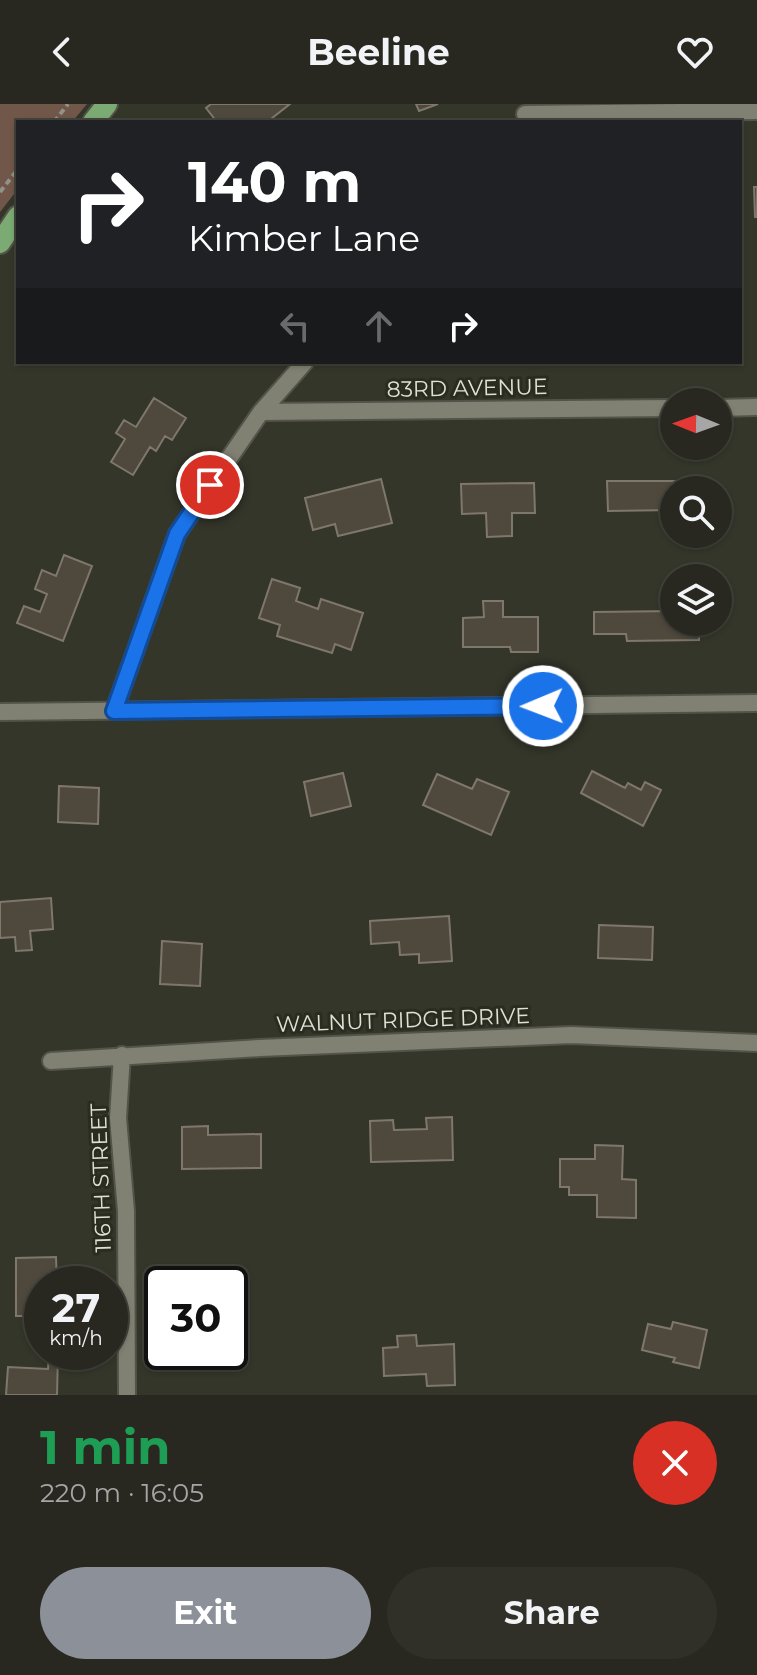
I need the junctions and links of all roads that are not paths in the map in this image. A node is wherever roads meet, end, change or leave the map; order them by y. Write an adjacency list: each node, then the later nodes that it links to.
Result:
1 (107, 104): 4 (main road)
2 (757, 111): 3 (street)
3 (523, 113)
4 (95, 120)
5 (16, 219): 6 (main road)
6 (0, 243)
7 (303, 364): 11 (street)
8 (757, 407): 10 (street)
9 (660, 408): 11 (street, 83RD AVENUE)
10 (732, 408)
11 (261, 412): 13 (street)
12 (757, 703): 13 (street)
13 (114, 711): 14 (street)
14 (0, 712)
15 (757, 1043): 16 (street, WALNUT RIDGE DRIVE)
16 (122, 1055): 17 (street, WALNUT RIDGE DRIVE); 18 (street, 116TH STREET)
17 (51, 1061)
18 (127, 1395)

